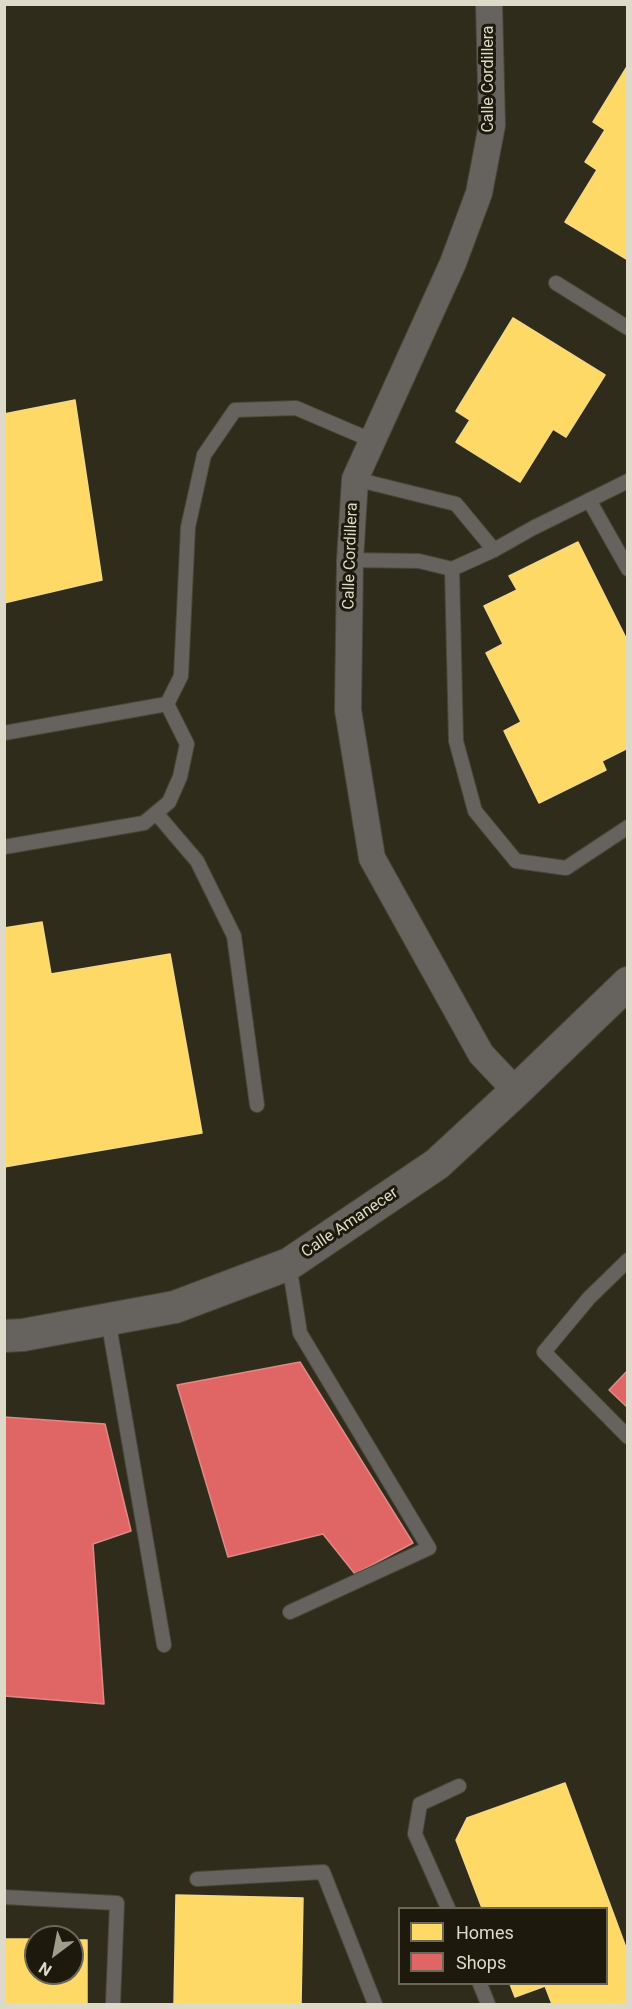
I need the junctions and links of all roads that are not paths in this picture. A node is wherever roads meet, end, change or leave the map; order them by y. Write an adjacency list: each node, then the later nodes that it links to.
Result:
1 (489, 4): 4 (street, Calle Cordillera)
2 (556, 283): 3 (lane)
3 (627, 328)
4 (371, 440): 5 (street, Calle Cordillera); 12 (lane)
5 (354, 479): 8 (lane); 9 (street, Calle Cordillera)
6 (627, 481): 7 (lane)
7 (589, 500): 8 (lane); 11 (lane)
8 (494, 550): 10 (lane)
9 (350, 560): 10 (lane); 18 (street, Calle Cordillera)
10 (452, 569): 15 (lane)
11 (627, 569)
12 (167, 704): 13 (lane); 14 (lane)
13 (4, 733)
14 (156, 813): 16 (lane); 19 (lane)
15 (627, 827)
16 (4, 848)
17 (627, 983): 18 (street, Calle Amanecer)
18 (516, 1091): 21 (street, Calle Amanecer)
19 (257, 1105)
20 (627, 1260): 24 (lane)
21 (289, 1264): 22 (street, Calle Amanecer); 25 (lane)
22 (108, 1319): 23 (street, Calle Amanecer); 26 (lane)
23 (4, 1336)
24 (627, 1437)
25 (290, 1612)
26 (164, 1645)
27 (459, 1786): 30 (lane)
28 (197, 1879): 33 (lane)
29 (4, 1897): 32 (lane)
30 (448, 1907)
31 (481, 1985): 34 (lane)
32 (113, 2004)
33 (375, 2004)
34 (489, 2004)

